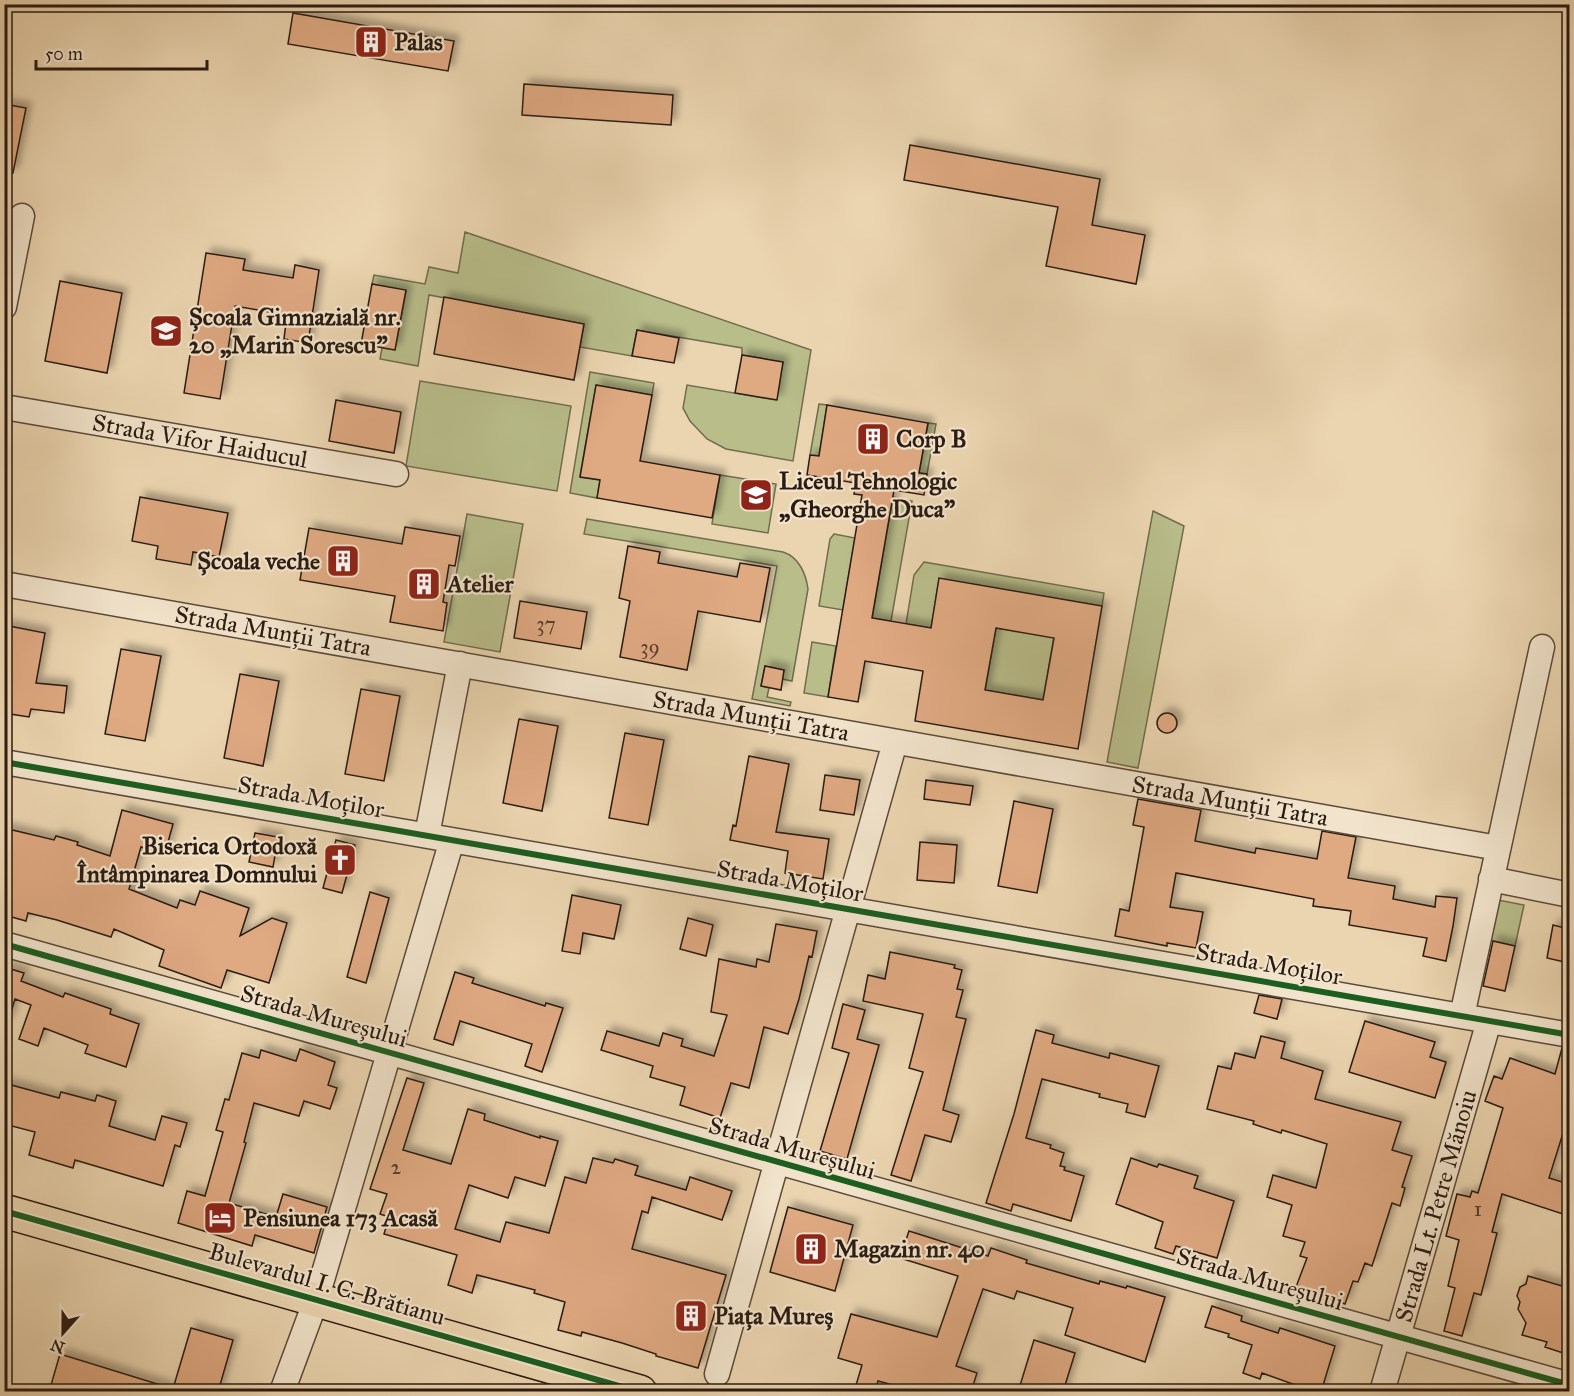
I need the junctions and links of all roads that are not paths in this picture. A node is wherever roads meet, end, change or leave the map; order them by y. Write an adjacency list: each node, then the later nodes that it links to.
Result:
1 (22, 216): 2 (street)
2 (8, 266): 3 (street)
3 (4, 307)
4 (4, 407): 5 (street, Strada Vifor Haiducul)
5 (396, 474)
6 (4, 584): 8 (street, Strada Munții Tatra)
7 (1542, 647): 13 (street)
8 (460, 664): 9 (street, Strada Munții Tatra); 11 (street)
9 (895, 742): 13 (street, Strada Munții Tatra); 16 (street)
10 (4, 762): 11 (street, Strada Moților)
11 (427, 836): 12 (street, Strada Moților)
12 (452, 840): 16 (street, Strada Moților); 21 (street)
13 (1498, 848): 14 (street)
14 (1491, 879): 15 (street); 18 (street)
15 (1569, 895)
16 (848, 909): 18 (street, Strada Moților); 22 (street)
17 (4, 944): 21 (street, Strada Mureșului)
18 (1462, 1016): 19 (street, Strada Moților)
19 (1489, 1021): 20 (street, Strada Moților); 25 (street, Strada Lt. Petre Mănoiu)
20 (1569, 1035)
21 (390, 1053): 22 (street, Strada Mureșului); 24 (street)
22 (777, 1163): 25 (street, Strada Mureșului); 26 (street)
23 (4, 1211): 24 (main road, Bulevardul I. C. Brătianu)
24 (316, 1300): 28 (street); 29 (main road, Bulevardul I. C. Brătianu)
25 (1398, 1336): 27 (street, Strada Mureșului); 30 (street, Strada Lt. Petre Mănoiu)
26 (717, 1374)
27 (1569, 1385)
28 (282, 1392)
29 (640, 1392)
30 (1382, 1392)

